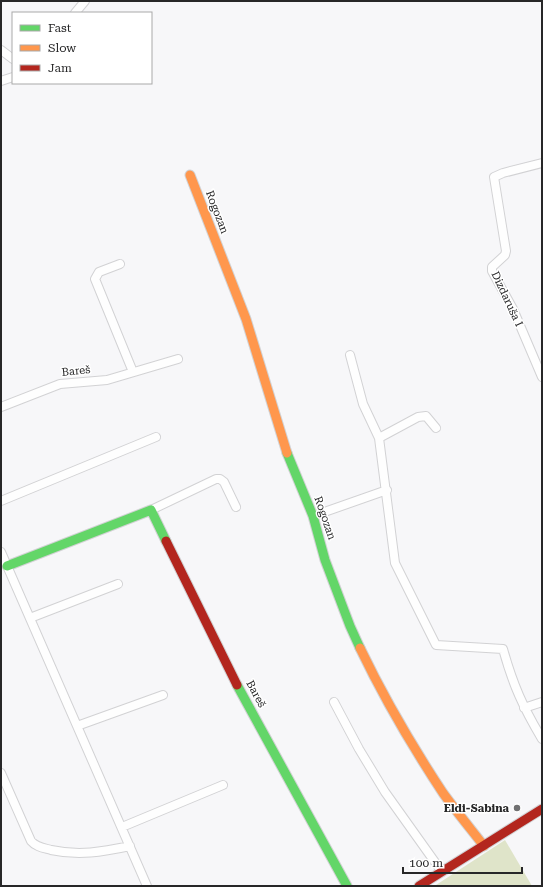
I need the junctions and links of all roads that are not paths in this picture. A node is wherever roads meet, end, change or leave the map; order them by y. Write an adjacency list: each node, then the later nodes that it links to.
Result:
1 (85, 1): 2 (street)
2 (76, 12)
3 (1, 50): 4 (street)
4 (12, 58)
5 (12, 77): 6 (street)
6 (1, 81)
7 (542, 163): 13 (street, Dizdaruša I)
8 (190, 175): 22 (street, Rogozan)
9 (120, 264): 12 (street)
10 (350, 355): 17 (street)
11 (178, 359): 12 (street, Bareš)
12 (133, 372): 14 (street, Bareš)
13 (542, 377)
14 (1, 407)
15 (436, 428): 17 (street)
16 (156, 437): 19 (street)
17 (379, 438): 18 (street)
18 (387, 490): 22 (street); 30 (street)
19 (1, 501)
20 (236, 507): 21 (street)
21 (151, 510): 24 (street); 42 (street, Bareš)
22 (314, 516): 38 (street, Rogozan)
23 (1, 552): 24 (street)
24 (7, 566): 26 (street)
25 (118, 584): 26 (street)
26 (30, 618): 31 (street)
27 (164, 695): 31 (street)
28 (334, 702): 39 (street)
29 (542, 702): 30 (street)
30 (524, 708): 32 (street)
31 (77, 726): 36 (street)
32 (542, 739)
33 (1, 773): 37 (street)
34 (223, 785): 36 (street)
35 (542, 809): 38 (street)
36 (122, 827): 37 (street)
37 (130, 846): 41 (street)
38 (484, 846): 39 (street)
39 (442, 872): 40 (street)
40 (430, 883): 43 (street)
41 (148, 886)
42 (347, 886)
43 (419, 886)

